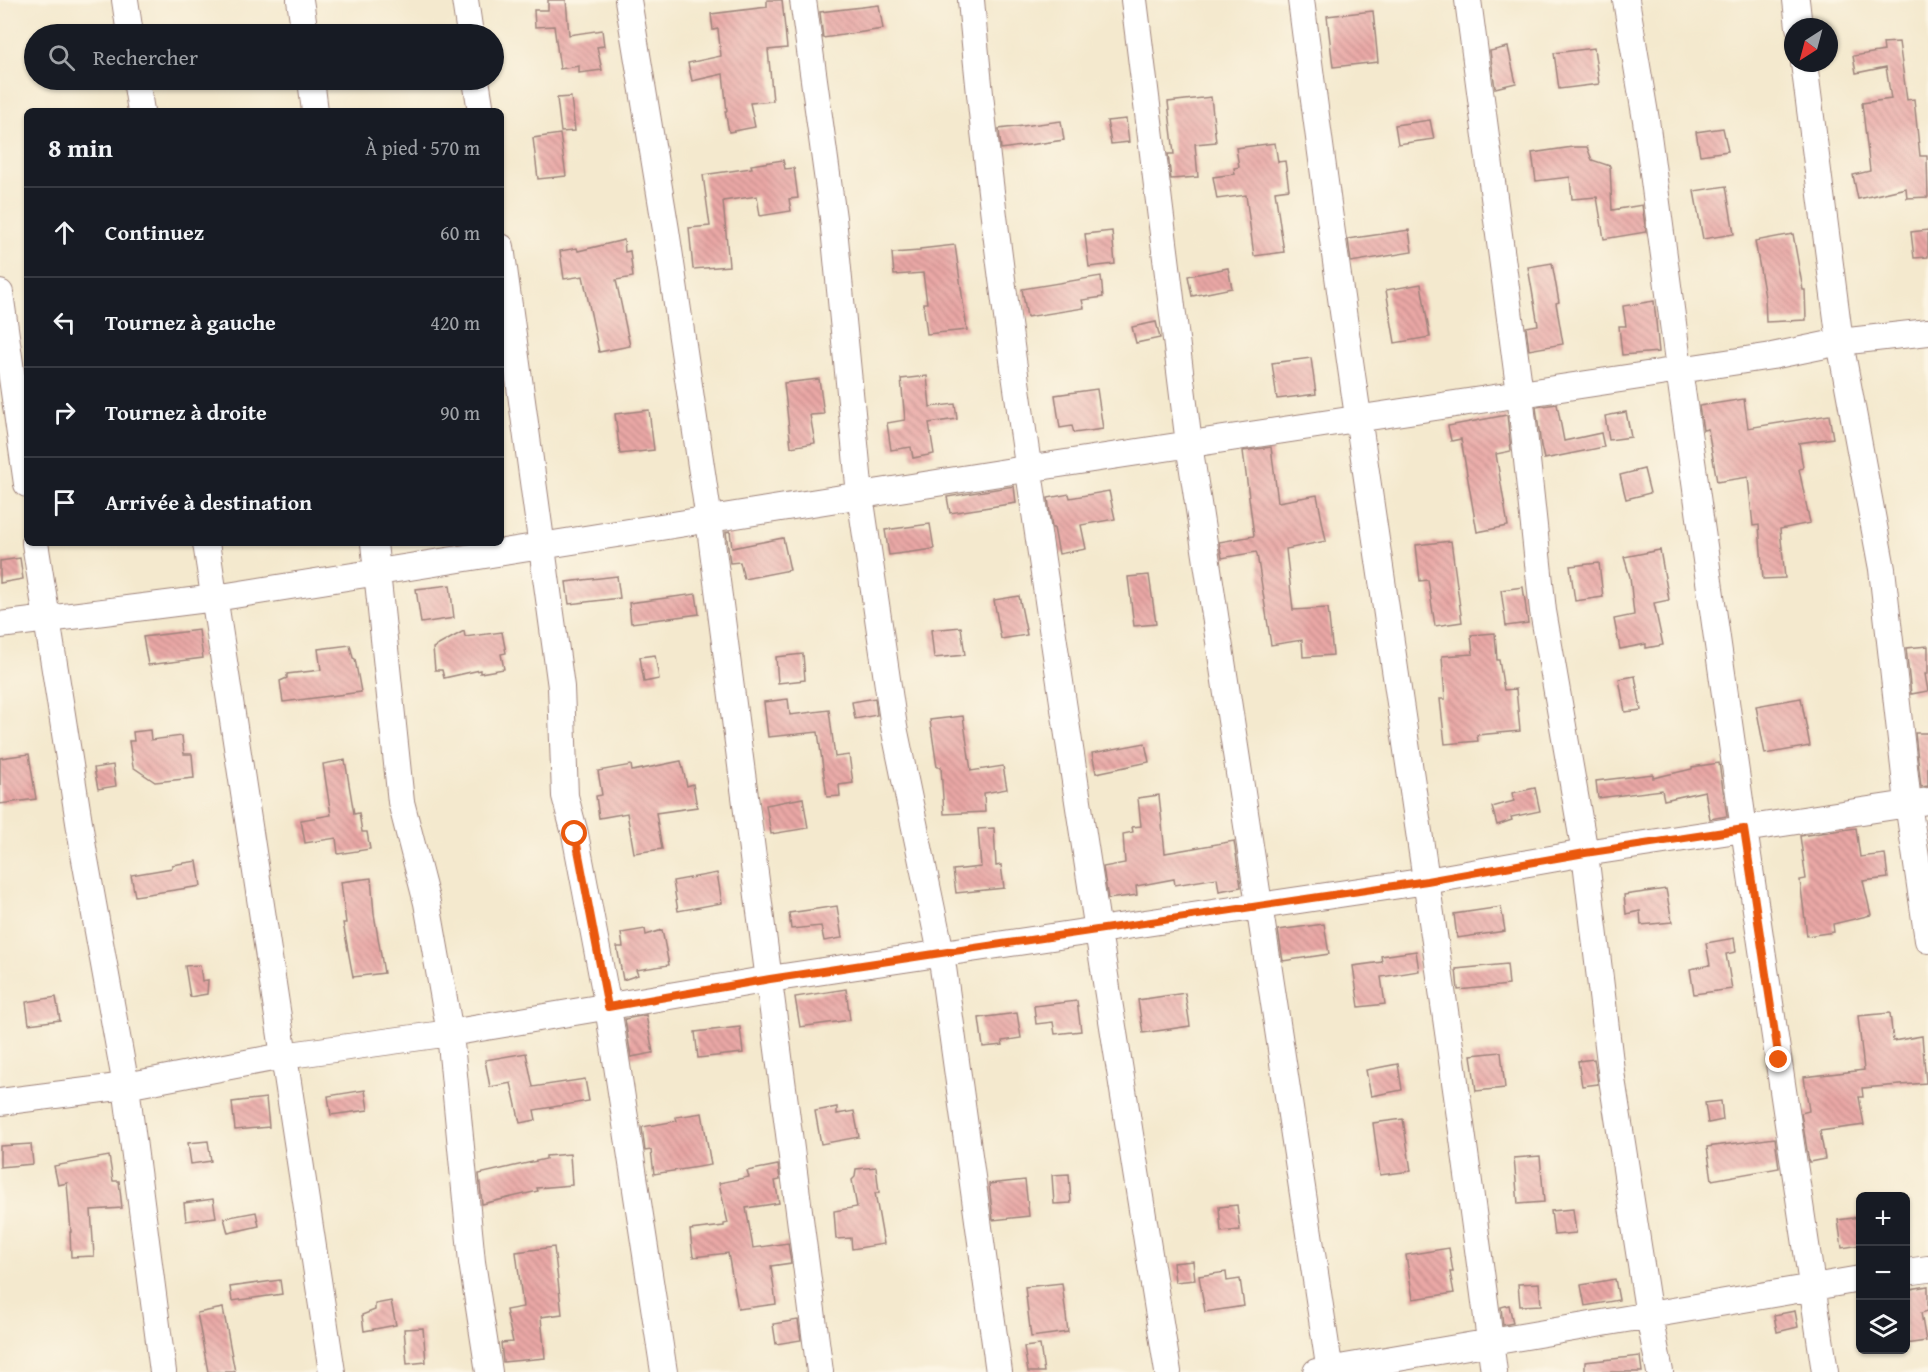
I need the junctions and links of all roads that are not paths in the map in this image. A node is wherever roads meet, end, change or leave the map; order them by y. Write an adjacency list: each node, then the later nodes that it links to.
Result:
1 (125, 0): 13 (street)
2 (300, 0): 14 (street)
3 (465, 0): 15 (street)
4 (628, 0): 34 (street)
5 (803, 0): 33 (street)
6 (971, 0): 32 (street)
7 (1134, 0): 30 (street)
8 (1301, 0): 29 (street)
9 (1468, 0): 28 (street)
10 (1626, 0): 27 (street)
11 (1796, 0): 12 (street)
12 (1798, 18)
13 (129, 24)
14 (304, 24)
15 (469, 24)
16 (1805, 72): 26 (street)
17 (138, 90): 20 (street)
18 (312, 90): 21 (street)
19 (478, 90): 22 (street)
20 (141, 108)
21 (315, 108)
22 (481, 108)
23 (504, 270): 38 (street)
24 (0, 293): 31 (street)
25 (1928, 332): 26 (street)
26 (1840, 342): 27 (street); 43 (street)
27 (1678, 369): 28 (street); 44 (street)
28 (1520, 394): 29 (street); 45 (street)
29 (1359, 420): 30 (street); 46 (street)
30 (1189, 444): 32 (street); 47 (street)
31 (24, 463)
32 (1028, 469): 33 (street); 48 (street)
33 (860, 495): 34 (street); 50 (street)
34 (709, 520): 38 (street); 51 (street)
35 (35, 546): 41 (street)
36 (206, 546): 40 (street)
37 (375, 546): 39 (street)
38 (541, 547): 39 (street); 52 (street)
39 (378, 572): 40 (street); 53 (street)
40 (214, 598): 41 (street); 54 (street)
41 (46, 619): 42 (street); 55 (street)
42 (0, 625)
43 (1918, 802): 44 (street); 49 (street)
44 (1744, 829): 45 (street); 60 (street)
45 (1585, 853): 46 (street); 61 (street)
46 (1427, 881): 47 (street); 62 (street)
47 (1260, 906): 48 (street); 63 (street)
48 (1096, 929): 50 (street); 70 (street)
49 (1928, 940)
50 (941, 953): 51 (street); 69 (street)
51 (770, 979): 52 (street); 68 (street)
52 (608, 1007): 53 (street); 67 (street)
53 (450, 1033): 54 (street); 66 (street)
54 (283, 1056): 55 (street); 65 (street)
55 (126, 1086): 56 (street); 64 (street)
56 (0, 1102)
57 (1928, 1269): 58 (street)
58 (1910, 1271)
59 (1856, 1281): 60 (street)
60 (1812, 1287): 61 (street); 73 (street)
61 (1649, 1316): 62 (street); 72 (street)
62 (1490, 1342): 63 (street); 71 (street)
63 (1325, 1371)
64 (164, 1372)
65 (332, 1372)
66 (489, 1372)
67 (664, 1372)
68 (820, 1372)
69 (999, 1372)
70 (1168, 1372)
71 (1494, 1372)
72 (1660, 1372)
73 (1826, 1372)

